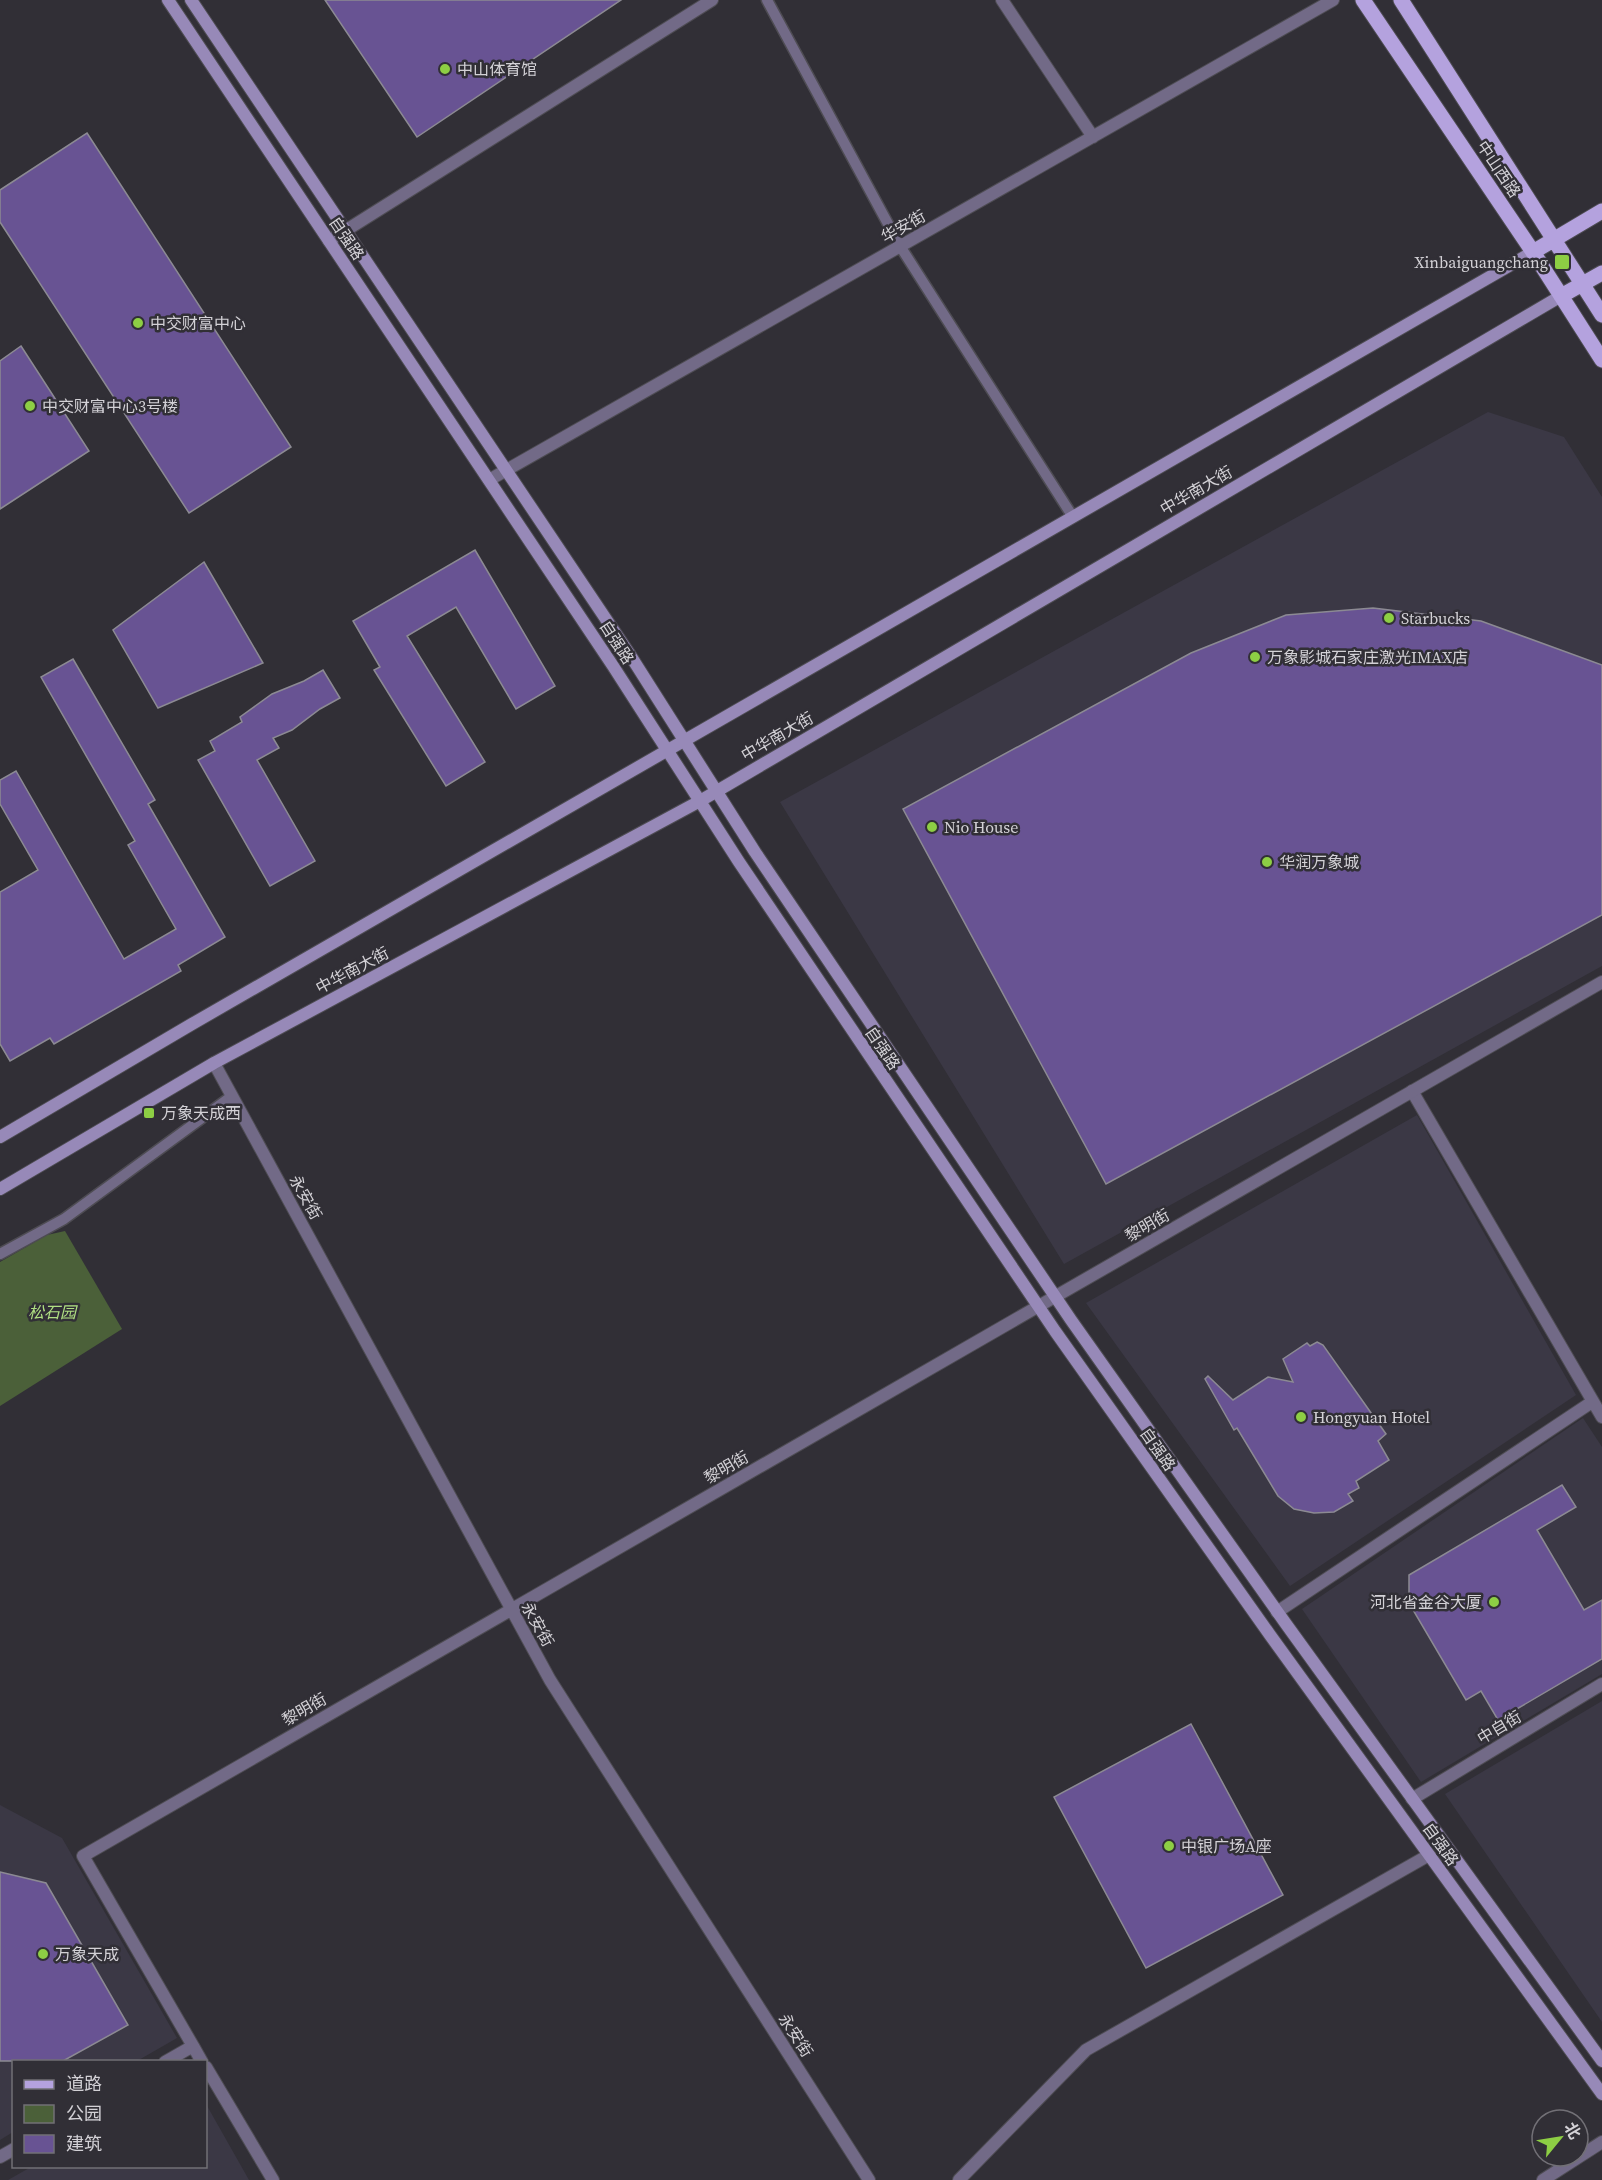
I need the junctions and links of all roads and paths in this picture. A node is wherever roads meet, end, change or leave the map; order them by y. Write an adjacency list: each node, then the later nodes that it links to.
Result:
1 (168, 0): 13 (main road, 自强路)
2 (191, 0): 11 (main road, 自强路)
3 (711, 0): 11 (street)
4 (767, 0): 14 (lane)
5 (1002, 0): 9 (street)
6 (1333, 0): 9 (street, 华安街)
7 (1363, 0): 15 (main road, 中山西路)
8 (1401, 0): 12 (main road, 中山西路)
9 (1093, 136): 14 (street, 华安街)
10 (1602, 211): 12 (main road)
11 (346, 231): 13 (street); 21 (main road, 自强路)
12 (1554, 240): 15 (main road); 17 (main road, 中山西路)
13 (329, 241): 22 (main road, 自强路)
14 (900, 246): 21 (street, 华安街); 23 (lane)
15 (1533, 252): 18 (main road, 中山西路); 23 (main road, 中华南大街)
16 (1602, 273): 17 (main road)
17 (1582, 284): 18 (main road); 19 (main road, 中山西路)
18 (1562, 296): 20 (main road, 中山西路); 26 (main road, 中华南大街)
19 (1602, 315)
20 (1602, 360)
21 (506, 470): 22 (street, 华安街); 24 (main road, 自强路)
22 (489, 480): 25 (main road, 自强路)
23 (1073, 517): 24 (main road, 中华南大街)
24 (684, 741): 25 (main road, 中华南大街); 26 (main road, 自强路)
25 (667, 750): 27 (main road, 自强路); 32 (main road, 中华南大街)
26 (716, 791): 27 (main road, 中华南大街); 35 (main road, 自强路)
27 (700, 801): 29 (main road, 中华南大街); 36 (main road, 自强路)
28 (1602, 982): 30 (street, 黎明街)
29 (214, 1063): 31 (street, 永安街); 33 (main road, 中华南大街)
30 (1412, 1091): 35 (street, 黎明街); 37 (street)
31 (232, 1096): 34 (lane); 39 (street, 永安街)
32 (0, 1137)
33 (0, 1189)
34 (0, 1254)
35 (1055, 1297): 36 (street, 黎明街); 40 (main road, 自强路)
36 (1038, 1306): 39 (street, 黎明街); 43 (main road, 自强路)
37 (1592, 1402): 38 (street); 40 (street)
38 (1602, 1417)
39 (511, 1609): 44 (street, 黎明街); 52 (street, 永安街)
40 (1277, 1612): 42 (main road, 自强路)
41 (1602, 1684): 42 (street, 中自街)
42 (1412, 1799): 47 (main road, 自强路)
43 (1429, 1855): 49 (main road, 自强路); 53 (street)
44 (193, 2046): 45 (street); 46 (street)
45 (167, 2060)
46 (201, 2060)
47 (1602, 2061)
48 (207, 2069): 51 (street)
49 (1602, 2094)
50 (1602, 2142): 54 (street)
51 (273, 2180)
52 (869, 2180)
53 (959, 2180)
54 (1543, 2180)

